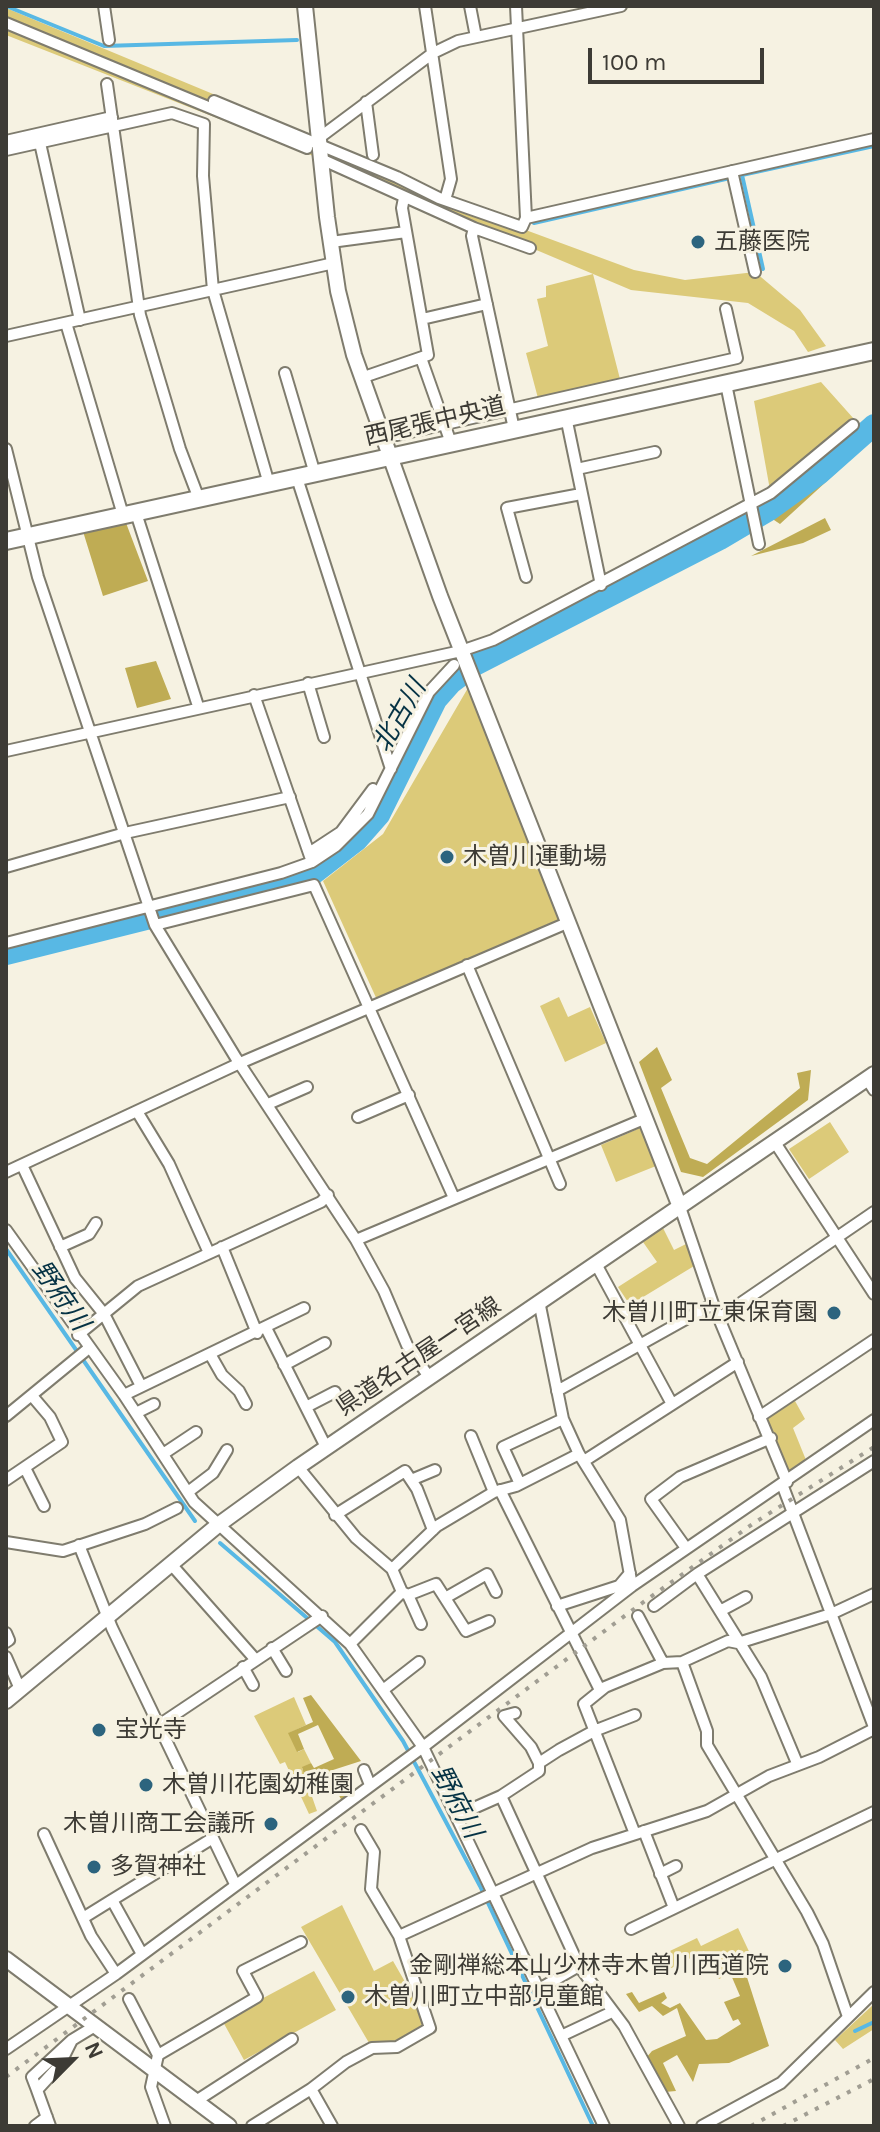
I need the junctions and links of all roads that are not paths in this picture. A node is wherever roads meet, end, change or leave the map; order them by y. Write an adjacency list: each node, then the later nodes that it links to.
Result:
1 (104, 6): 10 (street)
2 (305, 6): 19 (main road)
3 (425, 6): 11 (street)
4 (470, 6): 9 (street)
5 (516, 6): 8 (street)
6 (621, 6): 8 (street)
7 (6, 23): 19 (street)
8 (517, 28): 9 (street); 25 (street)
9 (476, 37): 11 (street)
10 (109, 40)
11 (433, 53): 14 (street); 24 (street)
12 (107, 84): 15 (street)
13 (214, 101): 19 (street)
14 (366, 102): 19 (street); 21 (street)
15 (112, 122): 17 (street); 18 (street); 32 (street); 34 (street)
16 (874, 139): 22 (street)
17 (6, 141)
18 (40, 143): 20 (street); 37 (street)
19 (317, 148): 23 (street); 24 (street); 28 (main road)
20 (6, 150)
21 (373, 155)
22 (732, 171): 25 (street); 31 (street)
23 (404, 198): 26 (street); 27 (street)
24 (445, 200): 25 (street)
25 (526, 218)
26 (474, 228): 29 (street); 33 (street)
27 (406, 232): 28 (street); 36 (street)
28 (331, 242): 30 (main road)
29 (530, 248)
30 (334, 263): 32 (street); 43 (main road)
31 (755, 272)
32 (213, 290): 34 (street); 60 (street)
33 (487, 304): 36 (street); 46 (street)
34 (139, 307): 37 (street); 62 (street)
35 (726, 309): 45 (street)
36 (422, 319): 41 (street)
37 (80, 320): 38 (street)
38 (66, 323): 39 (street); 64 (street)
39 (6, 336)
40 (874, 351): 44 (main road, 西尾張中央道)
41 (421, 358): 43 (street); 49 (street)
42 (285, 373): 58 (street)
43 (361, 378): 56 (main road)
44 (726, 384): 47 (main road, 西尾張中央道); 63 (street)
45 (597, 389): 46 (street); 47 (street)
46 (511, 409): 49 (street); 51 (street)
47 (601, 409): 48 (main road, 西尾張中央道)
48 (566, 417): 51 (main road, 西尾張中央道); 57 (street)
49 (444, 424): 52 (street); 53 (street)
50 (853, 425): 63 (street)
51 (514, 429): 53 (main road, 西尾張中央道)
52 (397, 435)
53 (451, 443): 56 (main road, 西尾張中央道)
54 (6, 449): 65 (street)
55 (655, 452): 57 (street)
56 (388, 458): 58 (main road, 西尾張中央道); 70 (main road)
57 (577, 469): 61 (street)
58 (315, 474): 59 (main road, 西尾張中央道)
59 (297, 478): 60 (main road, 西尾張中央道); 71 (street)
60 (269, 484): 62 (main road, 西尾張中央道)
61 (581, 494): 68 (street); 69 (street)
62 (199, 499): 64 (main road, 西尾張中央道)
63 (752, 506): 67 (street); 69 (street)
64 (129, 514): 65 (main road, 西尾張中央道); 74 (street)
65 (28, 536): 66 (main road, 西尾張中央道); 75 (street)
66 (6, 541)
67 (759, 544)
68 (526, 577)
69 (601, 585): 70 (street)
70 (459, 656): 71 (street); 78 (street); 85 (main road)
71 (360, 673): 72 (street); 78 (street)
72 (308, 683): 73 (street); 76 (street)
73 (254, 695): 74 (street); 80 (street)
74 (198, 706): 75 (street)
75 (90, 730): 77 (street); 81 (street)
76 (324, 737)
77 (6, 751)
78 (391, 769): 82 (street)
79 (373, 789): 82 (street)
80 (290, 797): 81 (street); 82 (street)
81 (125, 833): 83 (street); 84 (street)
82 (310, 857): 84 (street)
83 (6, 867)
84 (149, 908): 86 (street); 87 (street)
85 (567, 923): 88 (street); 97 (main road)
86 (155, 924): 89 (street); 90 (street)
87 (6, 943)
88 (467, 965): 89 (street); 99 (street)
89 (370, 1006): 90 (street); 93 (street)
90 (240, 1063): 94 (street); 95 (street)
91 (872, 1081): 98 (main road, 県道名古屋一宮線)
92 (307, 1087): 94 (street)
93 (409, 1095): 96 (street); 104 (street)
94 (268, 1104): 103 (street)
95 (138, 1113): 100 (street); 113 (street)
96 (358, 1117)
97 (644, 1119): 99 (street); 105 (main road)
98 (774, 1141): 105 (main road, 県道名古屋一宮線); 109 (street)
99 (549, 1158): 102 (street); 104 (street)
100 (22, 1165): 101 (street); 111 (street)
101 (6, 1172)
102 (560, 1184)
103 (328, 1195): 110 (street); 112 (street)
104 (454, 1198): 110 (street)
105 (680, 1207): 114 (main road, 県道名古屋一宮線); 117 (street)
106 (874, 1212): 109 (street)
107 (96, 1223): 111 (street)
108 (6, 1230): 122 (street)
109 (837, 1237): 115 (street); 120 (street)
110 (356, 1240): 130 (street)
111 (60, 1247): 119 (street)
112 (222, 1247): 113 (street); 121 (street)
113 (209, 1253): 119 (street)
114 (596, 1264): 116 (main road, 県道名古屋一宮線); 125 (street)
115 (874, 1294)
116 (539, 1301): 130 (main road, 県道名古屋一宮線); 132 (street)
117 (713, 1304): 120 (street); 125 (street)
118 (304, 1308): 121 (street)
119 (104, 1314): 122 (street); 131 (street)
120 (719, 1318): 128 (street)
121 (262, 1330): 127 (street); 129 (street)
122 (78, 1335): 126 (street)
123 (874, 1340): 142 (street)
124 (325, 1343): 129 (street)
125 (641, 1344): 132 (street); 138 (street)
126 (84, 1353): 134 (street); 135 (street)
127 (210, 1354): 131 (street); 137 (street)
128 (738, 1362): 138 (street); 142 (street)
129 (284, 1365): 139 (street)
130 (429, 1377): 148 (main road, 県道名古屋一宮線)
131 (141, 1386): 134 (street)
132 (557, 1391): 143 (street)
133 (335, 1392): 139 (street)
134 (124, 1395): 140 (street)
135 (33, 1397): 141 (street); 154 (street)
136 (154, 1404): 140 (street)
137 (246, 1404)
138 (672, 1404): 151 (street)
139 (306, 1407): 148 (street)
140 (136, 1413): 150 (street)
141 (6, 1416)
142 (759, 1417): 147 (street)
143 (563, 1419): 151 (street); 159 (street)
144 (874, 1420): 158 (street)
145 (196, 1432): 150 (street)
146 (471, 1436): 160 (street)
147 (771, 1438): 158 (street); 170 (street)
148 (326, 1447): 153 (main road, 県道名古屋一宮線)
149 (227, 1450): 161 (street)
150 (163, 1454): 161 (street)
151 (582, 1458): 159 (street); 173 (street)
152 (874, 1461): 164 (street)
153 (298, 1467): 165 (street); 166 (main road, 県道名古屋一宮線)
154 (25, 1468): 156 (street); 162 (street)
155 (435, 1470): 157 (street)
156 (6, 1480)
157 (411, 1480): 165 (street); 167 (street)
158 (784, 1483): 164 (street); 170 (street)
159 (520, 1484): 160 (street)
160 (497, 1491): 167 (street); 181 (street)
161 (188, 1492): 166 (street)
162 (44, 1506)
163 (177, 1508): 169 (street)
164 (794, 1512): 174 (street); 185 (street)
165 (335, 1515): 172 (street)
166 (218, 1525): 171 (main road, 県道名古屋一宮線); 187 (street)
167 (433, 1530): 172 (street)
168 (6, 1542): 169 (street)
169 (79, 1545): 184 (street)
170 (686, 1548): 175 (street)
171 (170, 1563): 184 (main road, 県道名古屋一宮線); 197 (street)
172 (392, 1569): 177 (street)
173 (630, 1573): 175 (street); 181 (street)
174 (697, 1574): 182 (street); 183 (street)
175 (632, 1586): 190 (street)
176 (496, 1592): 180 (street)
177 (405, 1593): 180 (street); 189 (street); 194 (street)
178 (874, 1594): 185 (street)
179 (746, 1597): 183 (street)
180 (445, 1598): 188 (street)
181 (557, 1606): 190 (street)
182 (654, 1606)
183 (720, 1611): 193 (street)
184 (108, 1614): 204 (main road, 県道名古屋一宮線); 210 (street)
185 (831, 1614): 193 (street); 211 (street)
186 (638, 1616): 200 (street)
187 (320, 1617): 194 (street); 195 (street)
188 (489, 1621)
189 (421, 1624)
190 (574, 1631): 206 (street); 213 (street)
191 (6, 1633): 192 (street)
192 (6, 1642)
193 (738, 1643): 199 (street); 215 (street)
194 (350, 1644): 205 (street)
195 (272, 1648): 197 (street); 202 (street)
196 (6, 1657): 204 (street)
197 (255, 1659): 201 (street)
198 (419, 1662): 205 (street)
199 (682, 1662): 200 (street); 218 (street)
200 (663, 1663): 206 (street)
201 (243, 1667): 203 (street); 210 (street)
202 (286, 1671)
203 (253, 1685)
204 (20, 1689): 207 (main road, 県道名古屋一宮線)
205 (383, 1690): 213 (street)
206 (600, 1690): 212 (street)
207 (6, 1701)
208 (515, 1713): 214 (street)
209 (635, 1715): 212 (street)
210 (159, 1725): 225 (street)
211 (874, 1728): 215 (street)
212 (594, 1731): 214 (street); 223 (street)
213 (421, 1748): 217 (street); 221 (street)
214 (539, 1763): 219 (street)
215 (797, 1763): 218 (street)
216 (364, 1770): 217 (street)
217 (370, 1785): 230 (street)
218 (734, 1795): 223 (street); 226 (street)
219 (501, 1796): 221 (street); 228 (street)
220 (874, 1812): 226 (street)
221 (458, 1815): 231 (street)
222 (361, 1830): 236 (street)
223 (639, 1833): 228 (street); 229 (street)
224 (44, 1834): 234 (street)
225 (213, 1838): 230 (street); 232 (street)
226 (774, 1861): 233 (street); 247 (street)
227 (676, 1866): 229 (street)
228 (538, 1872): 231 (street); 240 (street)
229 (660, 1874): 233 (street)
230 (235, 1884): 238 (street)
231 (492, 1894): 236 (street); 242 (street)
232 (112, 1900): 234 (street); 238 (street)
233 (674, 1908): 235 (street)
234 (83, 1918): 241 (street)
235 (631, 1929)
236 (399, 1936): 253 (street)
237 (301, 1942): 252 (street)
238 (142, 1954): 241 (street)
239 (6, 1959): 245 (main road)
240 (579, 1966): 242 (street); 246 (street)
241 (116, 1974): 245 (street)
242 (539, 1989): 249 (street)
243 (874, 1992): 247 (street)
244 (129, 1999): 252 (street)
245 (69, 2007): 248 (main road); 251 (street)
246 (612, 2012): 249 (street); 262 (street)
247 (847, 2014): 263 (street)
248 (95, 2026): 252 (main road); 255 (street)
249 (561, 2036): 261 (street)
250 (292, 2039): 254 (street)
251 (6, 2049)
252 (156, 2063): 254 (main road); 257 (street)
253 (311, 2089): 259 (street); 260 (street)
254 (196, 2101): 258 (main road)
255 (48, 2122): 256 (street)
256 (35, 2126)
257 (165, 2126)
258 (229, 2126)
259 (252, 2126)
260 (332, 2126)
261 (604, 2126)
262 (679, 2126)
263 (702, 2126)

